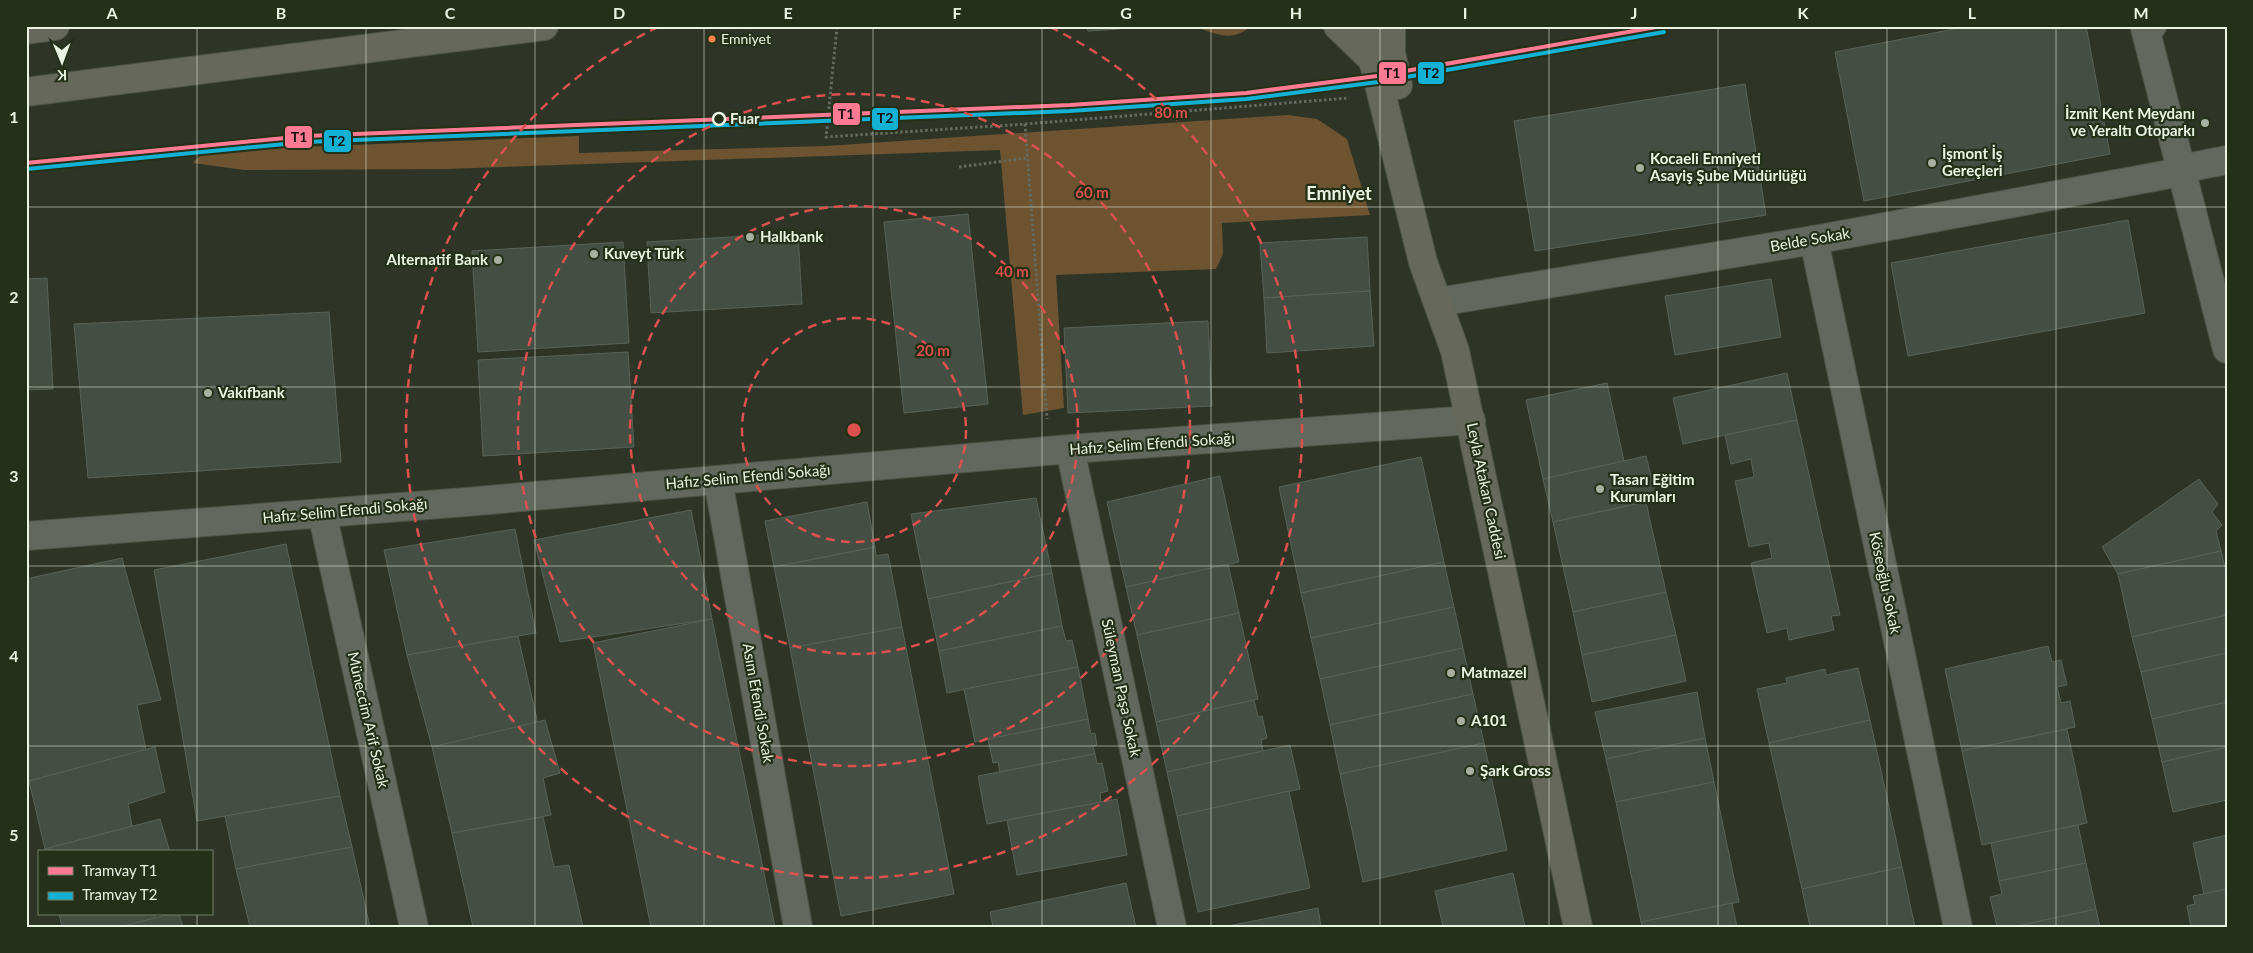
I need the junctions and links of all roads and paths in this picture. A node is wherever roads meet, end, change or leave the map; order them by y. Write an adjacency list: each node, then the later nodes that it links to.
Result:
1 (55, 26): 8 (main road)
2 (544, 26): 10 (main road)
3 (842, 26): 12 (path)
4 (1338, 26): 9 (main road)
5 (1367, 26): 9 (main road, Leyla Atakan Caddesi)
6 (1391, 26): 18 (main road)
7 (2152, 26): 16 (street)
8 (26, 30)
9 (1373, 60): 11 (main road, Leyla Atakan Caddesi)
10 (26, 92)
11 (1382, 93): 12 (path); 18 (main road, Leyla Atakan Caddesi)
12 (1025, 124): 13 (path)
13 (1028, 158): 15 (path); 21 (path)
14 (2227, 160): 16 (street, Belde Sokak)
15 (959, 167)
16 (2181, 172): 17 (street, Belde Sokak); 19 (street)
17 (1814, 240): 18 (street, Belde Sokak); 30 (street, Köseoğlu Sokak)
18 (1444, 302): 20 (main road, Leyla Atakan Caddesi)
19 (2227, 349)
20 (1471, 420): 22 (street, Hafız Selim Efendi Sokağı); 29 (main road, Leyla Atakan Caddesi)
21 (1047, 424)
22 (1070, 449): 23 (street, Hafız Selim Efendi Sokağı); 28 (street, Süleyman Paşa Sokak)
23 (718, 480): 24 (street, Hafız Selim Efendi Sokağı); 27 (street, Asım Efendi Sokak)
24 (322, 514): 25 (street, Hafız Selim Efendi Sokağı); 26 (street, Müneccim Arif Sokak)
25 (26, 536)
26 (414, 927)
27 (798, 927)
28 (1172, 927)
29 (1578, 927)
30 (1958, 927)

